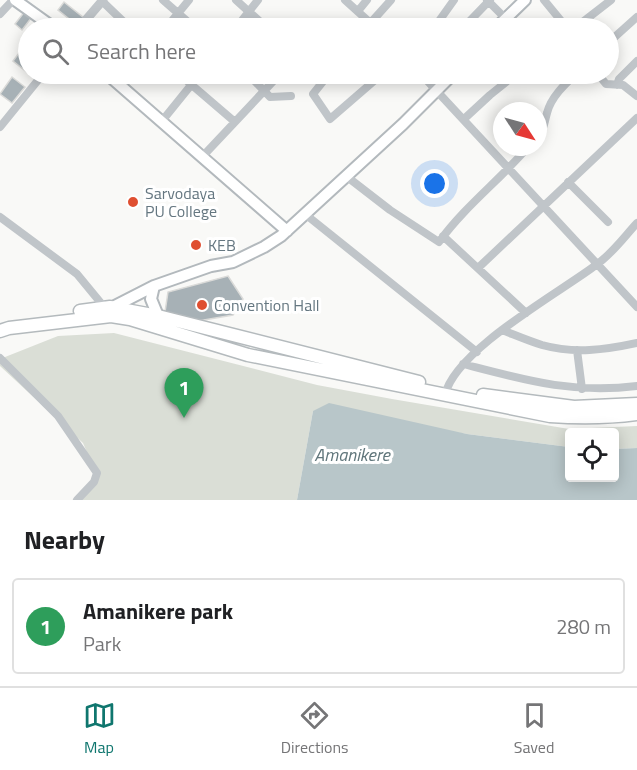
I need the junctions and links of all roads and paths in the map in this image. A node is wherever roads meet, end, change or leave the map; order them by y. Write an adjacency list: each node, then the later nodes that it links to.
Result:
1 (163, 0): 18 (street)
2 (189, 0): 18 (street)
3 (236, 0): 16 (street)
4 (258, 0): 16 (street)
5 (345, 0): 15 (street)
6 (367, 0): 15 (street)
7 (391, 0): 28 (street)
8 (454, 0): 29 (street)
9 (525, 0): 32 (main road)
10 (544, 0): 33 (street)
11 (611, 0): 34 (street)
12 (16, 1): 17 (street); 20 (main road)
13 (103, 1): 21 (street); 22 (street)
14 (488, 1): 30 (street); 31 (street)
15 (358, 11): 27 (street)
16 (249, 12): 25 (street); 26 (street)
17 (0, 14)
18 (177, 14): 23 (street); 24 (street)
19 (637, 17): 35 (street)
20 (40, 18)
21 (87, 18)
22 (120, 18)
23 (174, 18)
24 (182, 18)
25 (244, 18)
26 (256, 18)
27 (364, 18)
28 (378, 18)
29 (441, 18)
30 (472, 18)
31 (505, 18)
32 (507, 18)
33 (559, 18)
34 (588, 18)
35 (619, 34)
36 (637, 61): 37 (street)
37 (619, 79)
38 (35, 84): 62 (street)
39 (118, 84): 52 (main road)
40 (123, 84): 52 (street)
41 (192, 84): 60 (street); 61 (street)
42 (258, 84): 53 (street)
43 (270, 84): 53 (street)
44 (321, 84): 45 (street)
45 (370, 84)
46 (431, 84): 54 (street)
47 (443, 84): 54 (main road)
48 (504, 84): 59 (street)
49 (566, 84): 57 (street)
50 (606, 84): 51 (street)
51 (617, 86): 56 (street)
52 (121, 87): 60 (main road)
53 (264, 90): 55 (street); 61 (street)
54 (437, 90): 59 (street); 66 (main road)
55 (291, 96)
56 (637, 96)
57 (547, 112)
58 (637, 118): 67 (street)
59 (464, 119): 65 (street)
60 (162, 121): 64 (main road)
61 (235, 122): 64 (street)
62 (0, 127)
63 (520, 156): 65 (street)
64 (202, 157): 73 (main road)
65 (510, 168): 68 (street); 74 (street)
66 (346, 176): 69 (main road); 74 (street)
67 (568, 182): 68 (street); 71 (street)
68 (544, 204): 75 (street); 76 (street)
69 (305, 214): 73 (main road); 87 (street)
70 (0, 217): 79 (street)
71 (608, 222)
72 (637, 222): 75 (street)
73 (287, 231): 77 (main road)
74 (443, 236): 76 (street)
75 (598, 264): 78 (street); 80 (street)
76 (478, 268): 80 (street)
77 (154, 286): 79 (main road); 81 (main road)
78 (637, 307)
79 (106, 310): 81 (main road); 82 (main road); 84 (main road); 92 (main road)
80 (526, 313): 83 (street)
81 (158, 316): 92 (main road)
82 (0, 323)
83 (502, 330): 86 (street); 87 (street)
84 (0, 331)
85 (637, 343): 86 (street)
86 (578, 350): 91 (street)
87 (477, 352): 89 (street)
88 (0, 358): 95 (street)
89 (463, 364): 91 (street); 92 (street)
90 (637, 386): 91 (street)
91 (582, 389)
92 (446, 392): 93 (main road); 94 (main road)
93 (637, 404)
94 (637, 414)
95 (76, 500)

